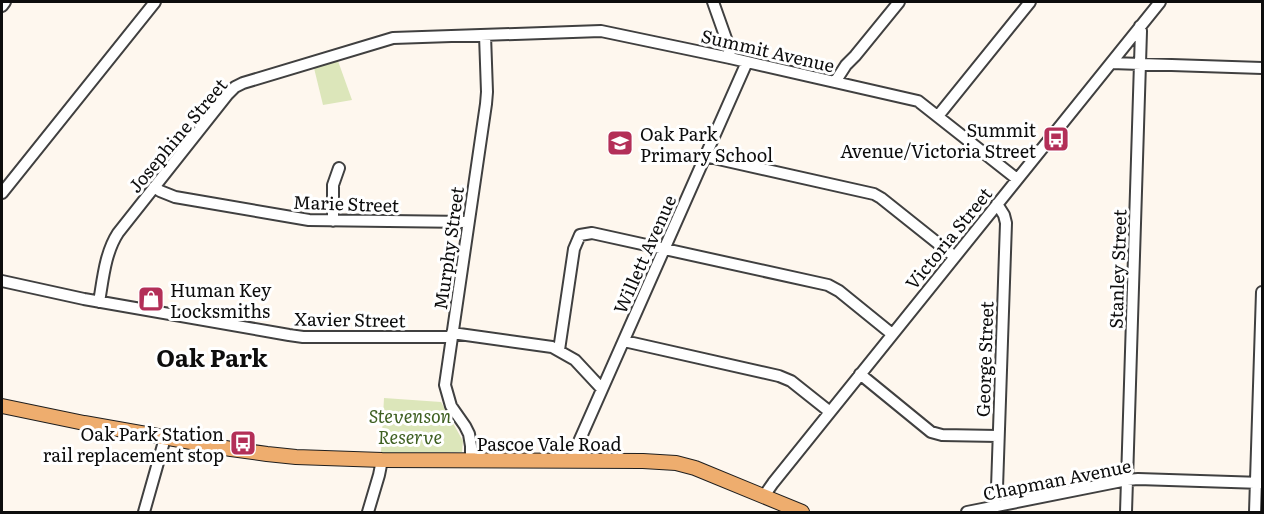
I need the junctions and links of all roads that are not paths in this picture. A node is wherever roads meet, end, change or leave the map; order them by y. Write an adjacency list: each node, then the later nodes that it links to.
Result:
1 (5, 2): 7 (street)
2 (155, 2): 21 (street)
3 (713, 2): 10 (street)
4 (899, 2): 15 (street)
5 (1030, 2): 16 (street)
6 (1160, 2): 8 (street, Victoria Street)
7 (2, 6)
8 (1140, 26): 12 (street, Victoria Street); 13 (street, Stanley Street)
9 (485, 34): 10 (street, Summit Avenue); 20 (street, Josephine Street); 24 (street, Murphy Street)
10 (730, 58): 11 (street, Summit Avenue)
11 (747, 62): 15 (street, Summit Avenue); 17 (street, Willett Avenue)
12 (1111, 63): 13 (street); 19 (street, Victoria Street)
13 (1140, 63): 14 (street); 45 (street, Stanley Street)
14 (1263, 68)
15 (841, 83): 16 (street, Summit Avenue)
16 (938, 116): 19 (street, Summit Avenue)
17 (705, 156): 27 (street, Willett Avenue); 28 (street)
18 (339, 168): 23 (street)
19 (1017, 179): 22 (street, Victoria Street)
20 (154, 187): 23 (street, Marie Street); 31 (street, Josephine Street)
21 (2, 193)
22 (994, 207): 25 (street, Victoria Street); 26 (street, George Street)
23 (333, 221): 24 (street, Marie Street)
24 (468, 222): 33 (street, Murphy Street)
25 (980, 224): 26 (street); 28 (street, Victoria Street)
26 (1004, 228): 40 (street, George Street)
27 (664, 249): 32 (street); 34 (street, Willett Avenue); 35 (street)
28 (955, 256): 32 (street, Victoria Street)
29 (2, 281): 31 (street, Xavier Street)
30 (1263, 292): 46 (street)
31 (99, 302): 33 (street, Xavier Street)
32 (892, 334): 36 (street, Victoria Street)
33 (452, 335): 35 (street, Xavier Street); 43 (street, Murphy Street)
34 (624, 341): 37 (street, Willett Avenue); 39 (street)
35 (559, 350): 37 (street, Xavier Street)
36 (860, 374): 39 (street, Victoria Street); 40 (street)
37 (602, 389): 44 (street, Willett Avenue)
38 (2, 406): 41 (main road, Pascoe Vale Road)
39 (830, 412): 47 (street, Victoria Street)
40 (998, 436): 48 (street, George Street)
41 (165, 438): 42 (main road, Pascoe Vale Road); 50 (street)
42 (382, 460): 43 (main road, Pascoe Vale Road); 51 (street)
43 (471, 460): 44 (main road, Pascoe Vale Road)
44 (575, 461): 47 (main road, Pascoe Vale Road)
45 (1127, 480): 46 (street, Chapman Avenue); 48 (street, Chapman Avenue); 53 (street, Stanley Street)
46 (1259, 483): 54 (street)
47 (764, 496): 49 (main road, Pascoe Vale Road)
48 (997, 506): 52 (street, Chapman Avenue)
49 (794, 511)
50 (144, 513)
51 (368, 513)
52 (967, 513)
53 (1126, 513)
54 (1255, 513)

